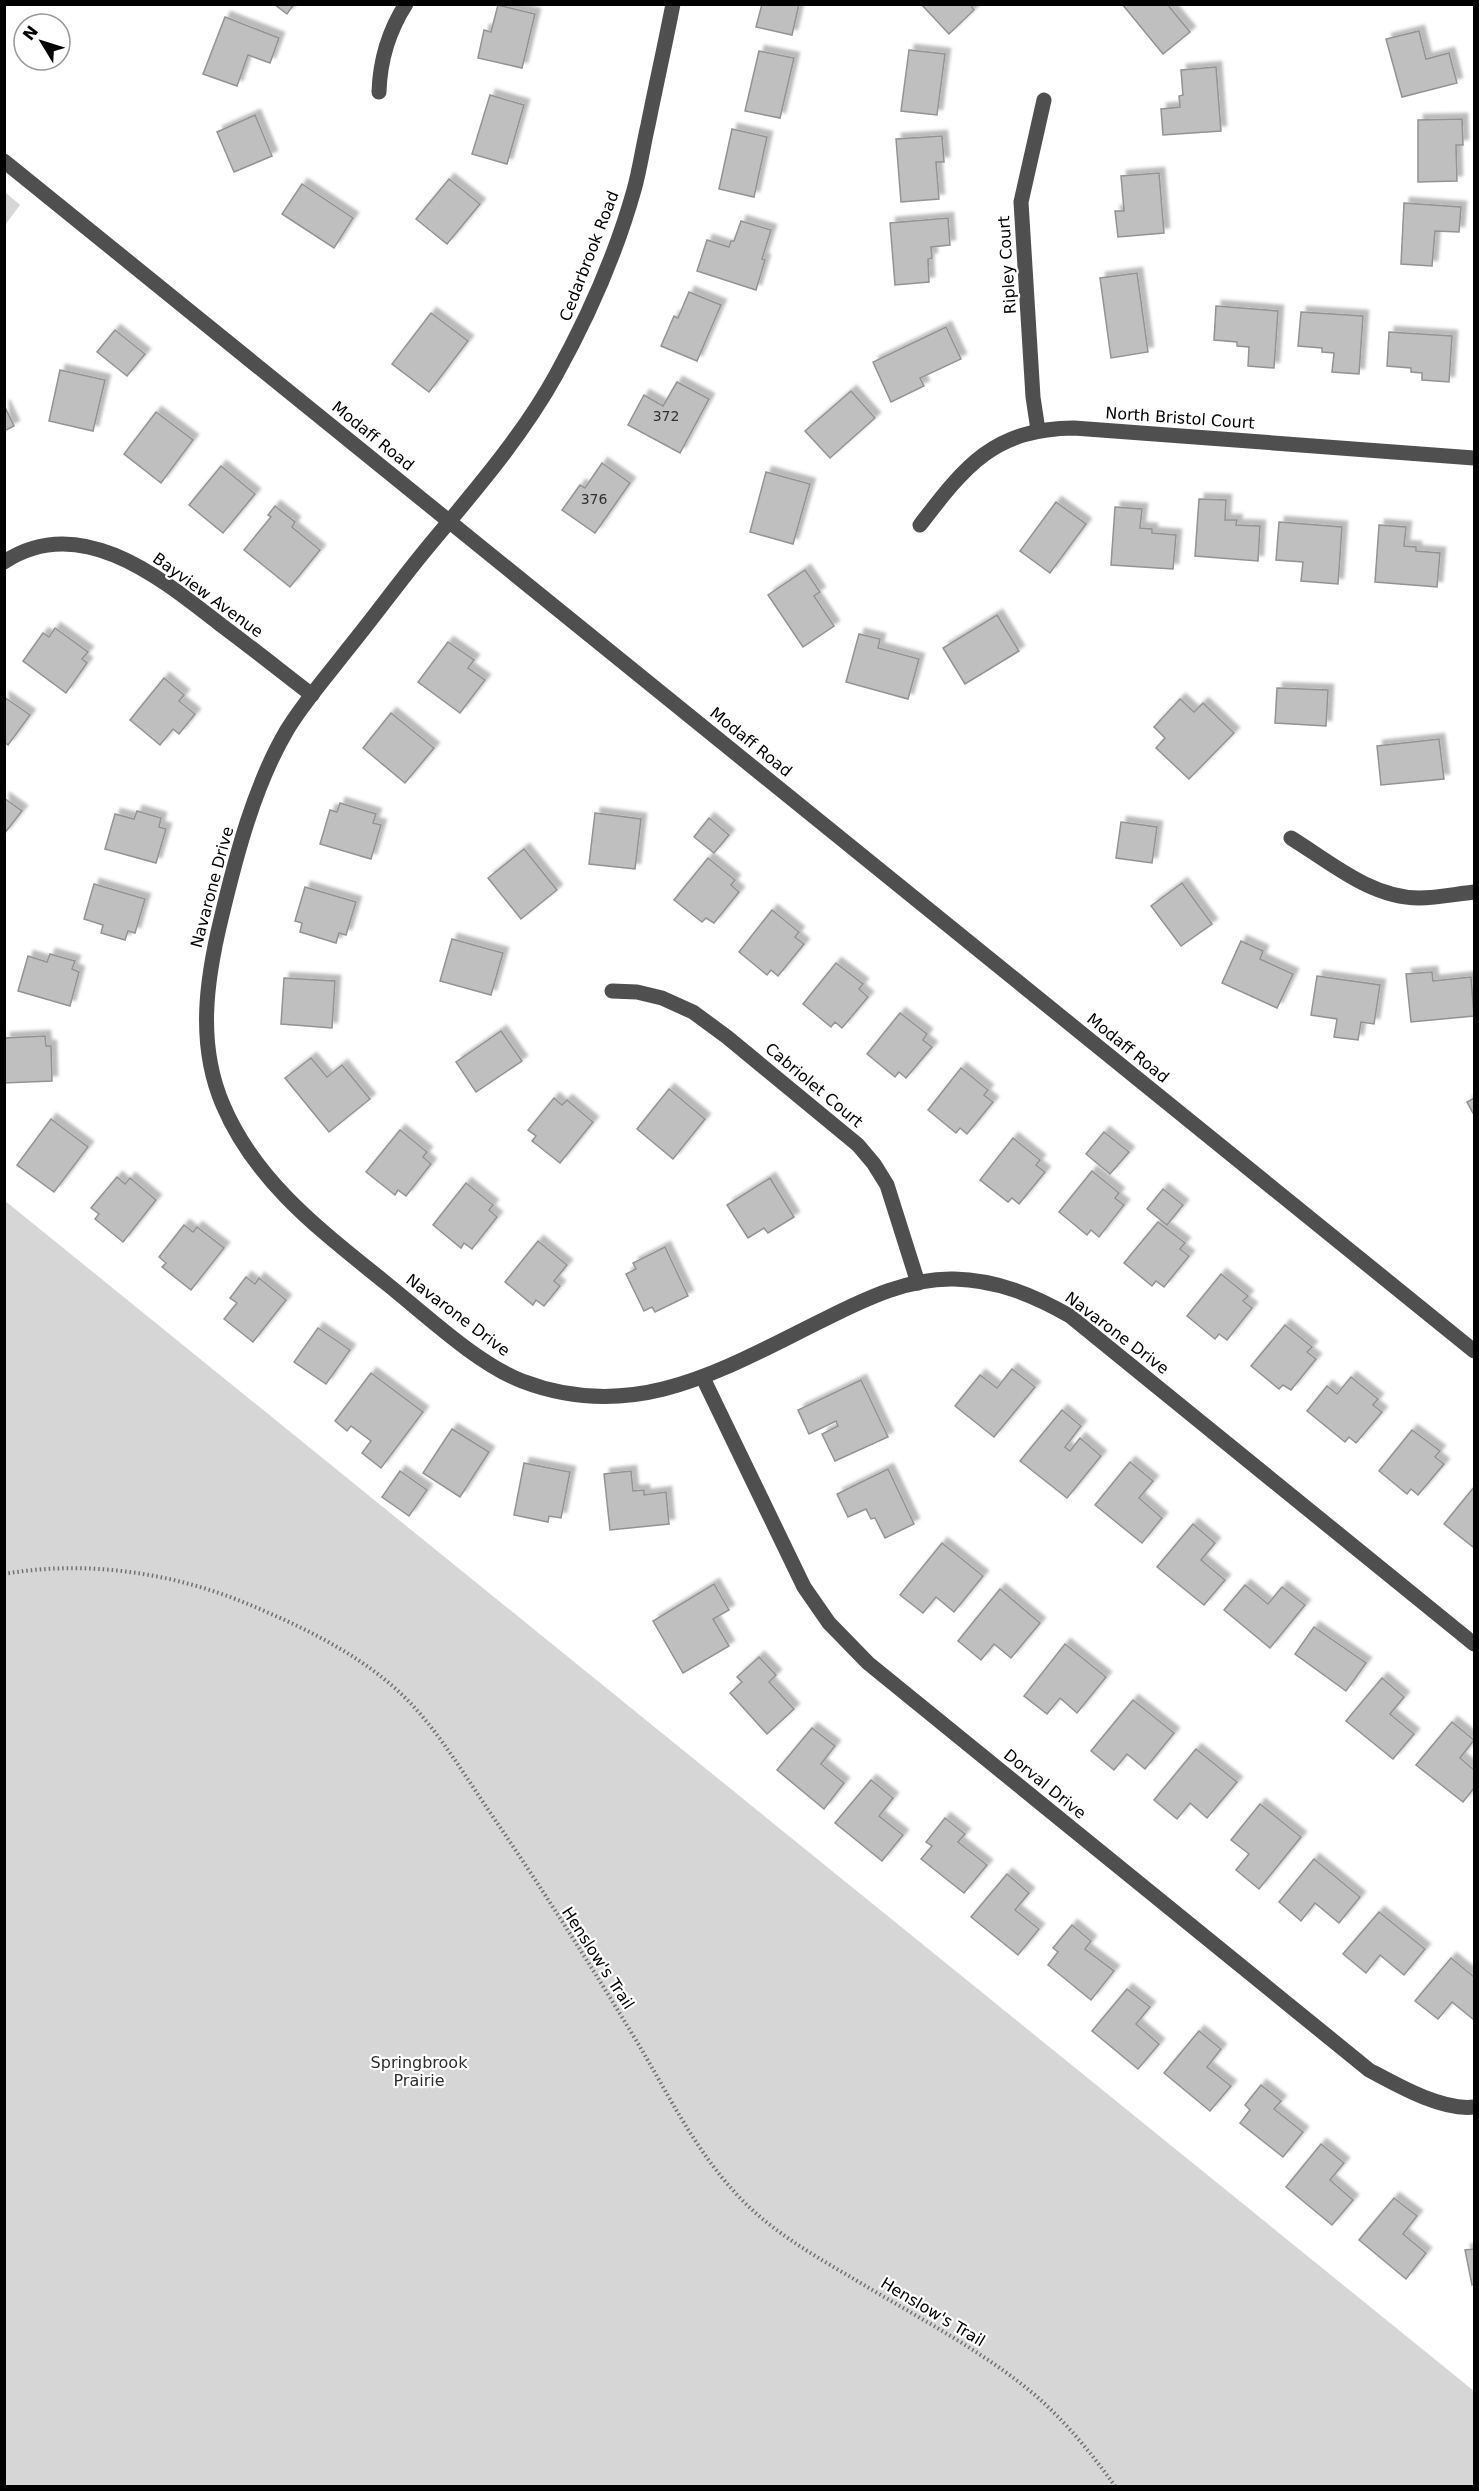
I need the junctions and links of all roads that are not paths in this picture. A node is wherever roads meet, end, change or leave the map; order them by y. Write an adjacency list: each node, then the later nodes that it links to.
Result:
1 (406, 4): 3 (street)
2 (673, 4): 8 (street, Cedarbrook Road)
3 (379, 92)
4 (1044, 100): 6 (street, Ripley Court)
5 (4, 161): 8 (street, Modaff Road)
6 (1038, 430): 7 (street, North Bristol Court); 9 (street, North Bristol Court)
7 (1474, 458)
8 (450, 522): 11 (street, Navarone Drive); 16 (street, Modaff Road)
9 (920, 525)
10 (4, 562): 11 (street, Bayview Avenue)
11 (312, 695): 17 (street, Navarone Drive)
12 (1291, 838): 13 (street)
13 (1474, 892)
14 (612, 991): 15 (street, Cabriolet Court)
15 (918, 1283): 17 (street, Navarone Drive); 18 (street, Navarone Drive)
16 (1474, 1351)
17 (703, 1378): 19 (street, Dorval Drive)
18 (1474, 1644)
19 (1474, 2106)

